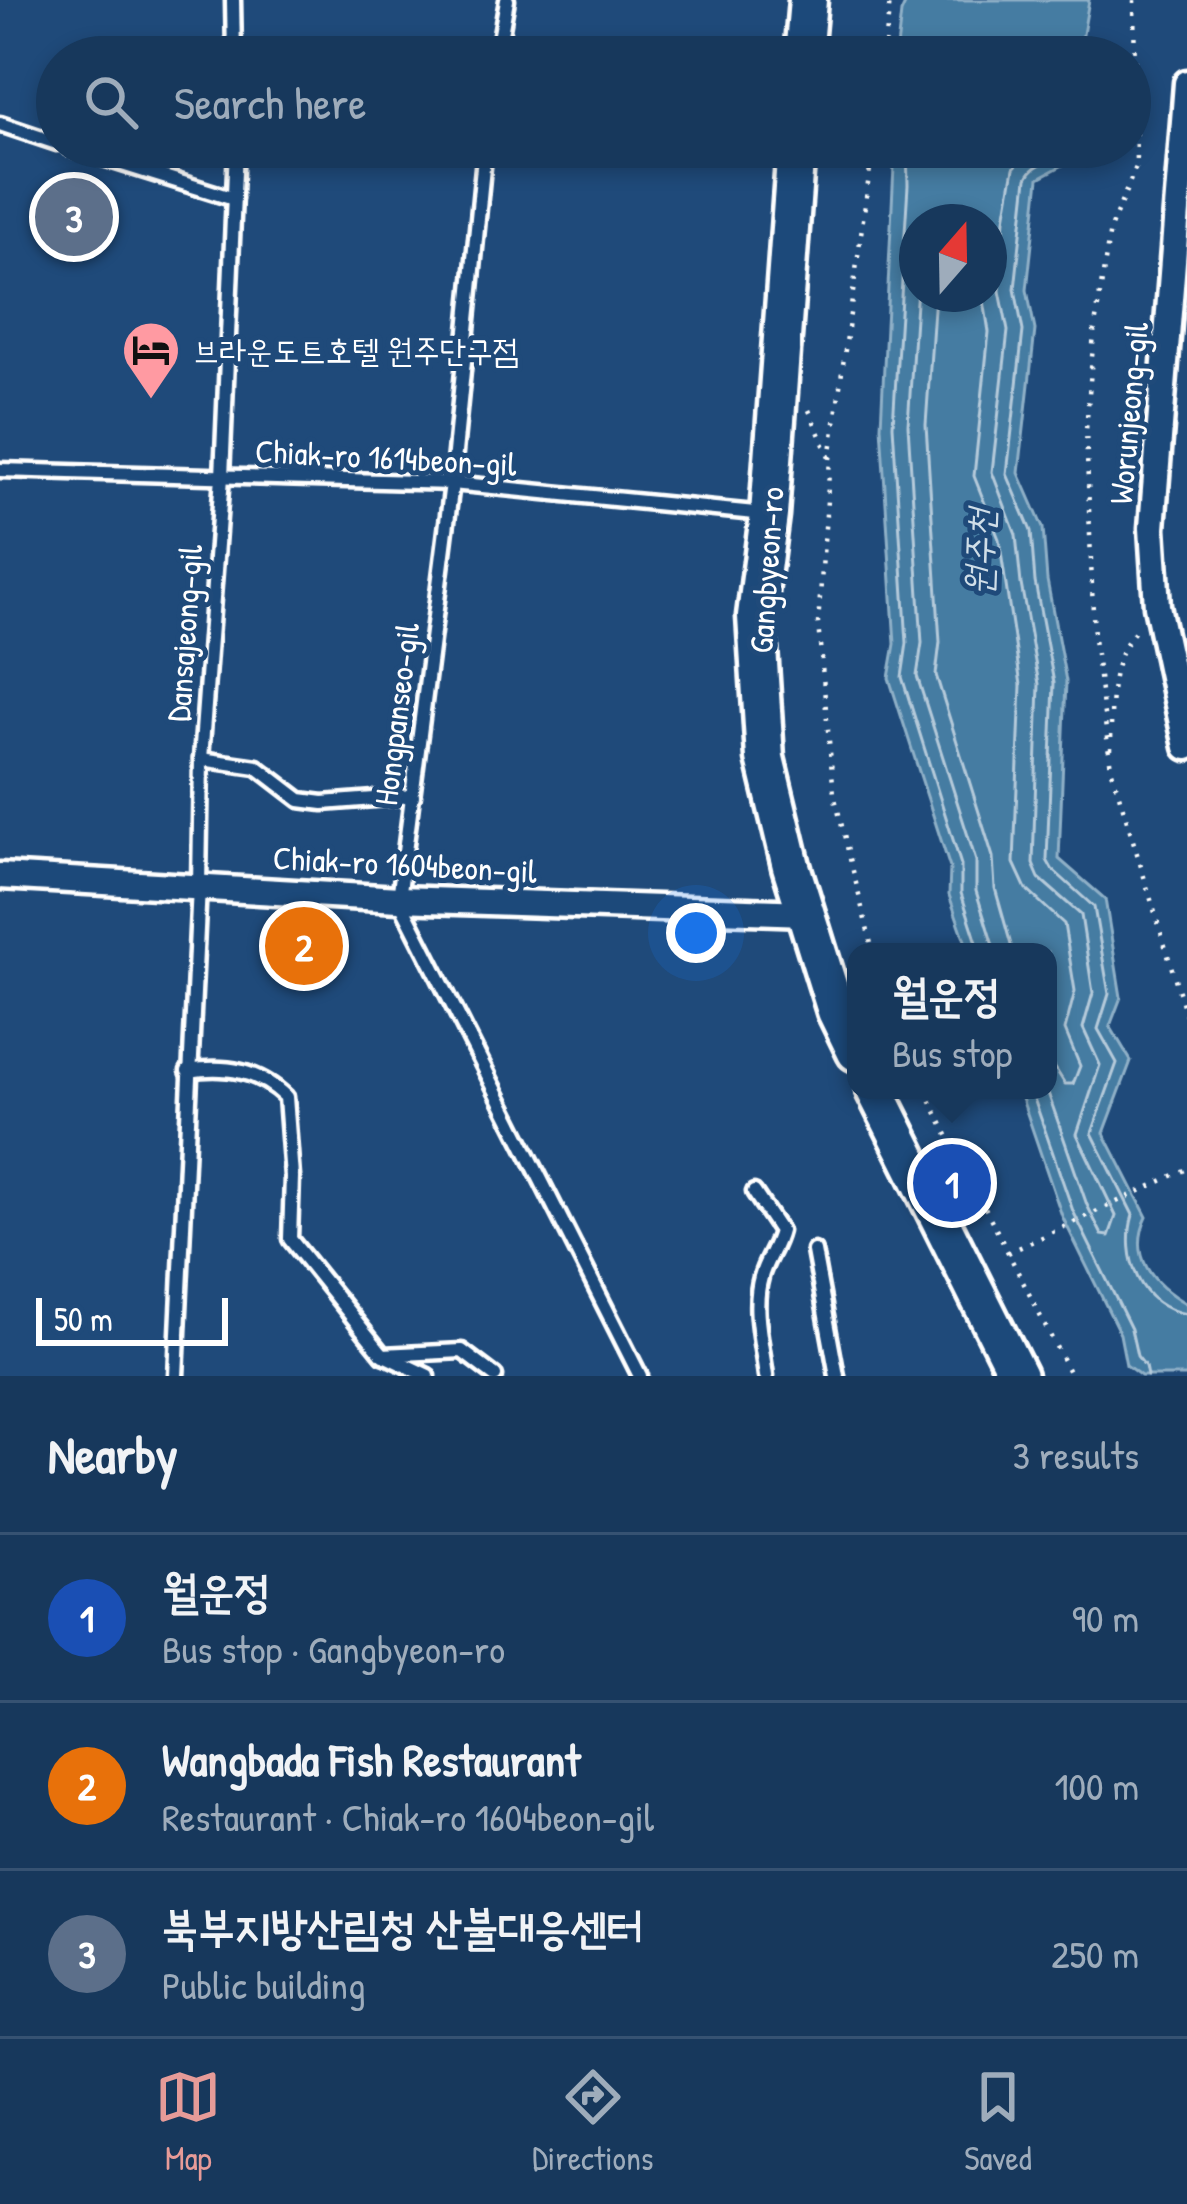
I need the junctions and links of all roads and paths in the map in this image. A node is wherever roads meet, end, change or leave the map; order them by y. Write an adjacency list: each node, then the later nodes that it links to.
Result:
1 (233, 0): 6 (lane)
2 (507, 0): 7 (lane)
3 (808, 0): 8 (street)
4 (890, 0): 9 (path)
5 (1134, 0): 10 (path)
6 (234, 36)
7 (501, 36)
8 (805, 36)
9 (886, 36)
10 (1134, 36)
11 (1187, 82): 27 (street, Worunjeong-gil)
12 (0, 124): 13 (lane)
13 (36, 136)
14 (135, 168): 20 (lane)
15 (235, 168): 20 (lane, Dansajeong-gil)
16 (483, 168): 25 (lane, Hongpanseo-gil)
17 (794, 168): 26 (street, Gangbyeon-ro)
18 (870, 168): 22 (path)
19 (1135, 168): 30 (path)
20 (234, 199): 24 (lane, Dansajeong-gil)
21 (806, 404): 22 (path)
22 (830, 459): 36 (path)
23 (0, 470): 24 (lane, Chiak-ro 1614beon-gil)
24 (222, 477): 25 (lane, Chiak-ro 1614beon-gil); 29 (lane, Dansajeong-gil)
25 (452, 483): 26 (lane, Chiak-ro 1614beon-gil); 31 (lane, Hongpanseo-gil)
26 (769, 515): 35 (street, Gangbyeon-ro)
27 (1157, 606): 28 (street, Worunjeong-gil); 30 (path)
28 (1186, 733)
29 (201, 759): 31 (lane); 33 (lane, Dansajeong-gil)
30 (1111, 768): 37 (path)
31 (413, 796): 34 (lane, Hongpanseo-gil)
32 (0, 876): 33 (street, Chiak-ro 1604beon-gil)
33 (199, 886): 34 (street, Chiak-ro 1604beon-gil); 39 (lane, Dansajeong-gil)
34 (400, 898): 35 (street, Chiak-ro 1604beon-gil); 50 (lane)
35 (806, 913): 38 (street, Gangbyeon-ro)
36 (871, 943)
37 (1187, 1018)
38 (847, 1034)
39 (188, 1071): 46 (lane); 47 (lane, Dansajeong-gil)
40 (880, 1099): 53 (street)
41 (930, 1099): 45 (path)
42 (1187, 1169): 45 (path)
43 (754, 1192): 51 (lane)
44 (814, 1251): 52 (lane)
45 (1007, 1253): 54 (path)
46 (383, 1355): 48 (lane); 49 (lane)
47 (176, 1376)
48 (428, 1376)
49 (495, 1376)
50 (644, 1376)
51 (766, 1376)
52 (837, 1376)
53 (1018, 1376)
54 (1070, 1376)

